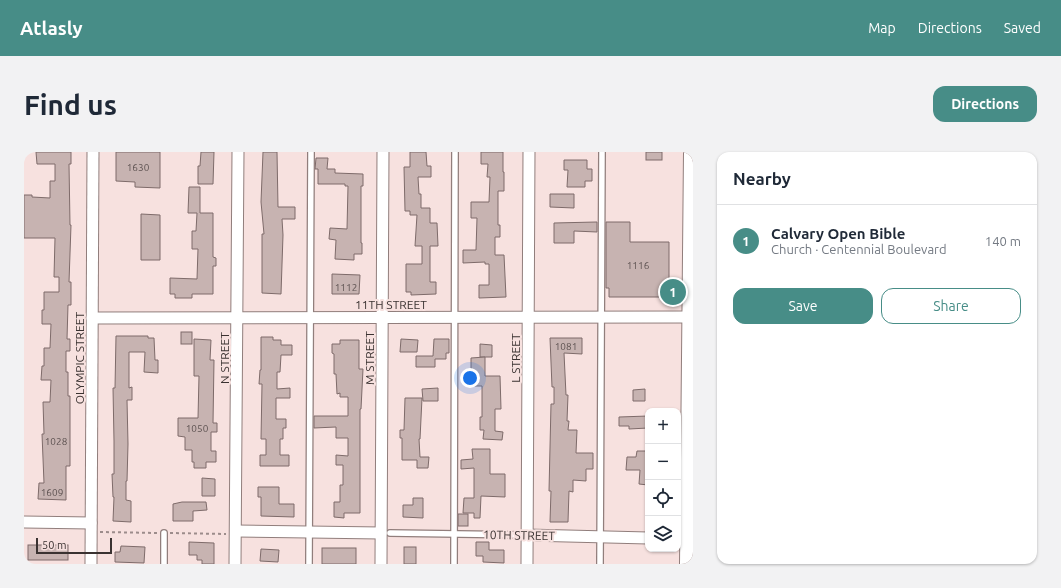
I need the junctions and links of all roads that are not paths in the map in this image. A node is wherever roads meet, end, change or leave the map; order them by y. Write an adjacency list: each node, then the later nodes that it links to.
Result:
1 (93, 152): 13 (street, OLYMPIC STREET)
2 (238, 152): 14 (street, N STREET)
3 (311, 152): 15 (lane)
4 (383, 152): 9 (street, M STREET)
5 (455, 152): 10 (lane)
6 (529, 152): 16 (street, L STREET)
7 (602, 152): 11 (lane)
8 (692, 152): 12 (main road)
9 (382, 317): 10 (street, 11TH STREET); 15 (street, 11TH STREET); 23 (street, M STREET)
10 (455, 317): 16 (street, 11TH STREET); 24 (lane)
11 (601, 317): 12 (street, 11TH STREET); 16 (street, 11TH STREET); 26 (lane)
12 (690, 317): 17 (main road)
13 (92, 318): 14 (street, 11TH STREET); 19 (street, OLYMPIC STREET)
14 (237, 318): 15 (street, 11TH STREET); 20 (street, N STREET)
15 (310, 318): 21 (lane)
16 (528, 318): 25 (street, L STREET)
17 (691, 467): 28 (main road)
18 (24, 522): 19 (street)
19 (91, 523): 29 (street, OLYMPIC STREET)
20 (236, 531): 21 (street, 10TH STREET); 31 (street, N STREET)
21 (309, 532): 23 (street, 10TH STREET); 32 (lane)
22 (164, 533): 30 (lane)
23 (386, 533): 24 (lane, 10TH STREET); 33 (street, M STREET)
24 (454, 534): 25 (lane, 10TH STREET); 34 (lane)
25 (527, 535): 26 (street, 10TH STREET); 35 (street, L STREET)
26 (600, 537): 27 (street, 10TH STREET); 36 (lane)
27 (645, 538)
28 (686, 539): 37 (main road)
29 (91, 564)
30 (164, 564)
31 (235, 564)
32 (309, 564)
33 (381, 564)
34 (454, 564)
35 (527, 564)
36 (600, 564)
37 (688, 564)

